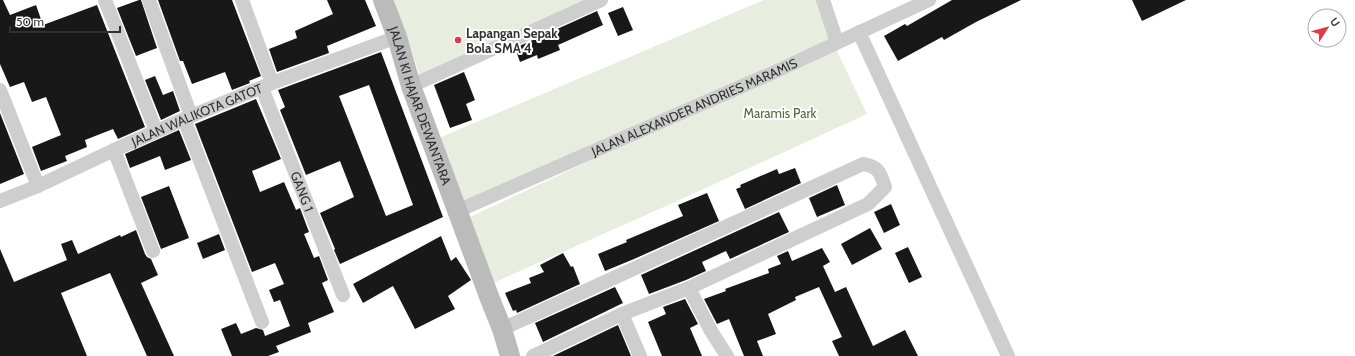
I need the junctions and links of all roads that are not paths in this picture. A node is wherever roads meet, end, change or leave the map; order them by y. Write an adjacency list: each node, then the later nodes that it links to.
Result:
1 (105, 0): 15 (street)
2 (149, 0): 14 (street)
3 (242, 0): 11 (street, GANG 1)
4 (383, 0): 9 (main road, JALAN KI HAJAR DEWANTARA)
5 (601, 0): 12 (street)
6 (823, 0): 10 (street)
7 (929, 0): 8 (street, JALAN ALEXANDER ANDRIES MARAMIS)
8 (859, 32): 10 (street, JALAN ALEXANDER ANDRIES MARAMIS); 30 (street)
9 (397, 37): 11 (street, JALAN WALIKOTA GATOT); 12 (main road, JALAN KI HAJAR DEWANTARA)
10 (838, 41): 19 (street, JALAN ALEXANDER ANDRIES MARAMIS)
11 (267, 85): 14 (street, JALAN WALIKOTA GATOT); 22 (street, GANG 1)
12 (411, 86): 19 (main road, JALAN KI HAJAR DEWANTARA)
13 (0, 90): 17 (street)
14 (188, 117): 15 (street, JALAN WALIKOTA GATOT); 24 (street)
15 (156, 132): 16 (street, JALAN WALIKOTA GATOT)
16 (114, 150): 17 (street, JALAN WALIKOTA GATOT); 20 (street)
17 (38, 186): 18 (street, JALAN WALIKOTA GATOT)
18 (0, 200)
19 (457, 212): 25 (main road, JALAN KI HAJAR DEWANTARA)
20 (153, 251)
21 (689, 288): 23 (street); 25 (street); 29 (street)
22 (343, 295)
23 (622, 314): 27 (street); 28 (street)
24 (262, 322)
25 (502, 329): 26 (main road, JALAN KI HAJAR DEWANTARA)
26 (510, 356)
27 (533, 356)
28 (640, 356)
29 (727, 356)
30 (1008, 356)

